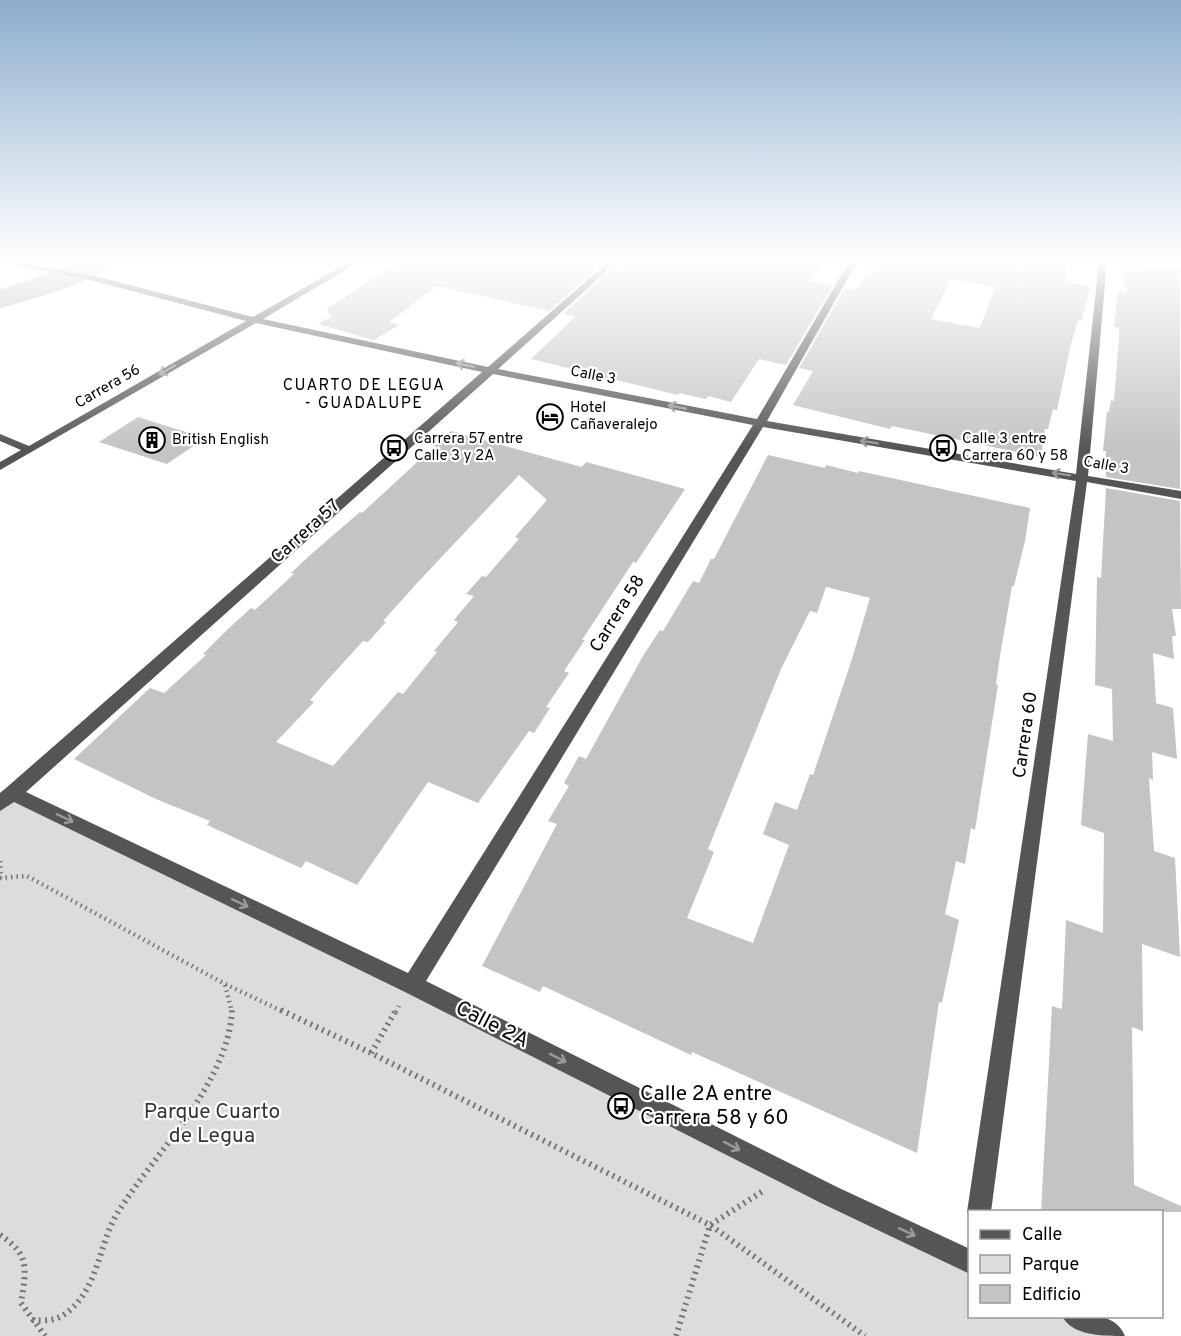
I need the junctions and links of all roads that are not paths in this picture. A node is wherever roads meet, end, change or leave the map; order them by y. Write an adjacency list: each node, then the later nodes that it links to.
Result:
1 (246, 324): 9 (street, Carrera 56, one-way to 9)
2 (274, 324): 6 (street, Calle 3, one-way to 2)
3 (541, 324): 6 (street, Carrera 57)
4 (817, 324): 7 (street, Carrera 58)
5 (1097, 324): 11 (street, Carrera 60)
6 (488, 370): 7 (street, Calle 3, one-way to 6); 13 (street, Carrera 57)
7 (760, 423): 11 (street, Calle 3, one-way to 7); 14 (street, Carrera 58)
8 (0, 437): 9 (street)
9 (29, 450): 10 (street, Carrera 56)
10 (0, 467)
11 (1082, 477): 12 (street, Calle 3); 15 (street, Carrera 60)
12 (1181, 495)
13 (6, 798): 14 (street, Calle 2A, one-way to 14)
14 (412, 985): 16 (street, Calle 2A, one-way to 16)
15 (979, 1210)
16 (968, 1262)
17 (1077, 1318): 18 (street)
18 (1112, 1336)

